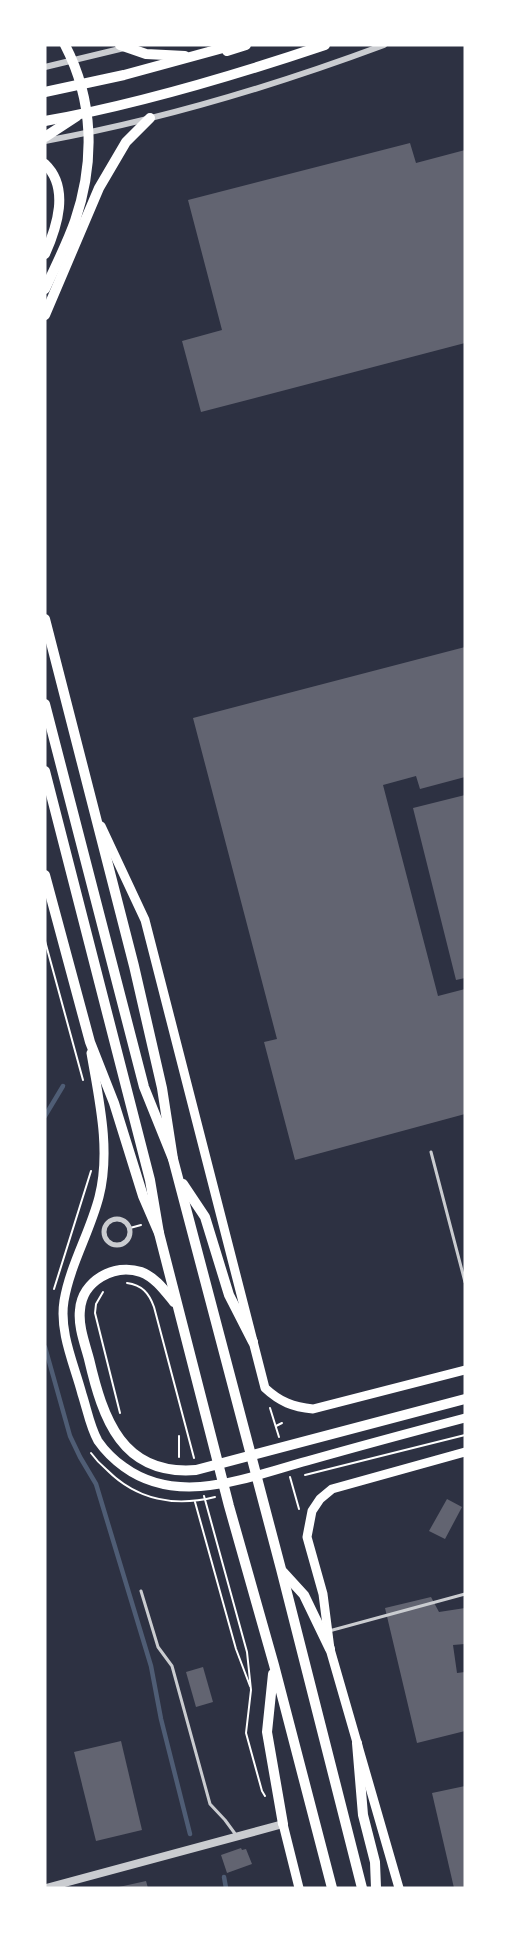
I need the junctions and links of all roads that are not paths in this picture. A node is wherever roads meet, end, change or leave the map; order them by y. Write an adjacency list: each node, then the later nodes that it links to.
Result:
1 (65, 45): 16 (main road)
2 (234, 45): 9 (main road)
3 (245, 45): 7 (main road); 9 (main road)
4 (311, 45): 10 (main road)
5 (325, 45): 11 (main road)
6 (384, 45): 12 (street)
7 (126, 46): 8 (street)
8 (45, 67)
9 (45, 94)
10 (130, 98): 11 (main road); 13 (main road)
11 (45, 118)
12 (150, 118): 13 (street); 17 (main road)
13 (45, 139)
14 (45, 164): 15 (main road)
15 (45, 254)
16 (45, 289)
17 (45, 315)
18 (46, 620): 21 (main road)
19 (45, 704): 25 (main road)
20 (46, 773): 28 (main road)
21 (97, 817): 25 (main road); 31 (main road)
22 (45, 875): 23 (main road)
23 (90, 1042): 28 (main road); 34 (main road)
24 (431, 1152): 29 (lane)
25 (173, 1159): 26 (main road)
26 (178, 1175): 31 (main road); 36 (main road)
27 (130, 1228): 27 (street)
28 (159, 1233): 30 (main road)
29 (465, 1282)
30 (176, 1304): 33 (main road); 41 (main road)
31 (253, 1342): 32 (main road)
32 (465, 1370)
33 (465, 1400)
34 (465, 1418)
35 (465, 1452): 39 (main road)
36 (281, 1569): 40 (main road); 48 (main road)
37 (141, 1591): 44 (lane)
38 (465, 1594): 39 (lane)
39 (328, 1632): 40 (main road)
40 (330, 1649): 42 (main road)
41 (274, 1665): 43 (main road); 47 (main road)
42 (357, 1743): 49 (main road); 50 (main road)
43 (283, 1824): 44 (street); 46 (main road)
44 (237, 1837): 45 (street)
45 (46, 1888)
46 (299, 1888)
47 (332, 1888)
48 (362, 1888)
49 (375, 1888)
50 (399, 1888)

